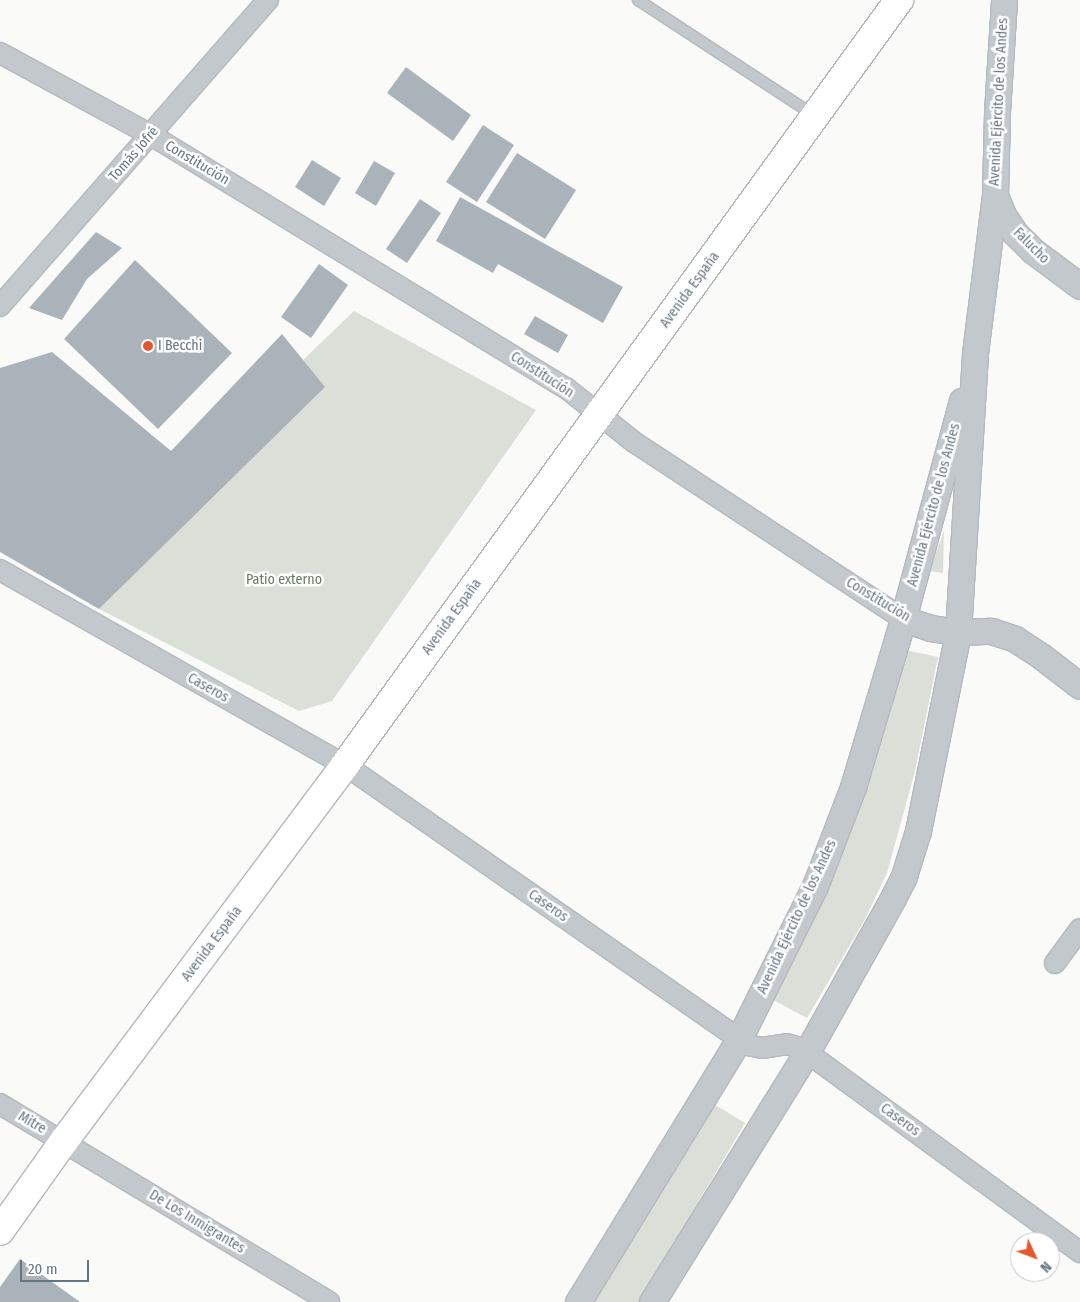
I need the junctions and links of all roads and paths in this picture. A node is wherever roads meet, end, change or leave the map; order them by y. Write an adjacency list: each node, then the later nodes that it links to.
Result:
1 (268, 0): 7 (street, Tomás Jofré)
2 (638, 0): 6 (lane)
3 (899, 0): 6 (main road, Avenida España)
4 (1004, 0): 8 (street, Avenida Ejército de los Andes)
5 (0, 53): 7 (street, Constitución)
6 (816, 117): 12 (main road, Avenida España)
7 (151, 135): 10 (street, Tomás Jofré); 12 (street, Constitución)
8 (995, 196): 9 (street, Falucho); 11 (street, Avenida Ejército de los Andes)
9 (1080, 286)
10 (0, 306)
11 (975, 353): 14 (street, Avenida Ejército de los Andes); 15 (street, Avenida Ejército de los Andes)
12 (598, 415): 14 (street, Constitución); 17 (main road, Avenida España)
13 (0, 570): 17 (street, Caseros)
14 (903, 618): 15 (street, Constitución); 20 (street, Avenida Ejército de los Andes)
15 (958, 632): 16 (street, Constitución); 21 (street, Avenida Ejército de los Andes)
16 (1080, 686)
17 (345, 765): 20 (street, Caseros); 23 (main road, Avenida España)
18 (1080, 929): 19 (street)
19 (1054, 963)
20 (738, 1039): 21 (street, Caseros); 27 (street, Avenida Ejército de los Andes)
21 (807, 1052): 25 (street, Caseros); 28 (street, Avenida Ejército de los Andes)
22 (0, 1104): 23 (street, Mitre)
23 (64, 1141): 24 (main road, Avenida España); 26 (street, De Los Inmigrantes)
24 (0, 1232)
25 (1080, 1252)
26 (329, 1302)
27 (578, 1302)
28 (652, 1302)

